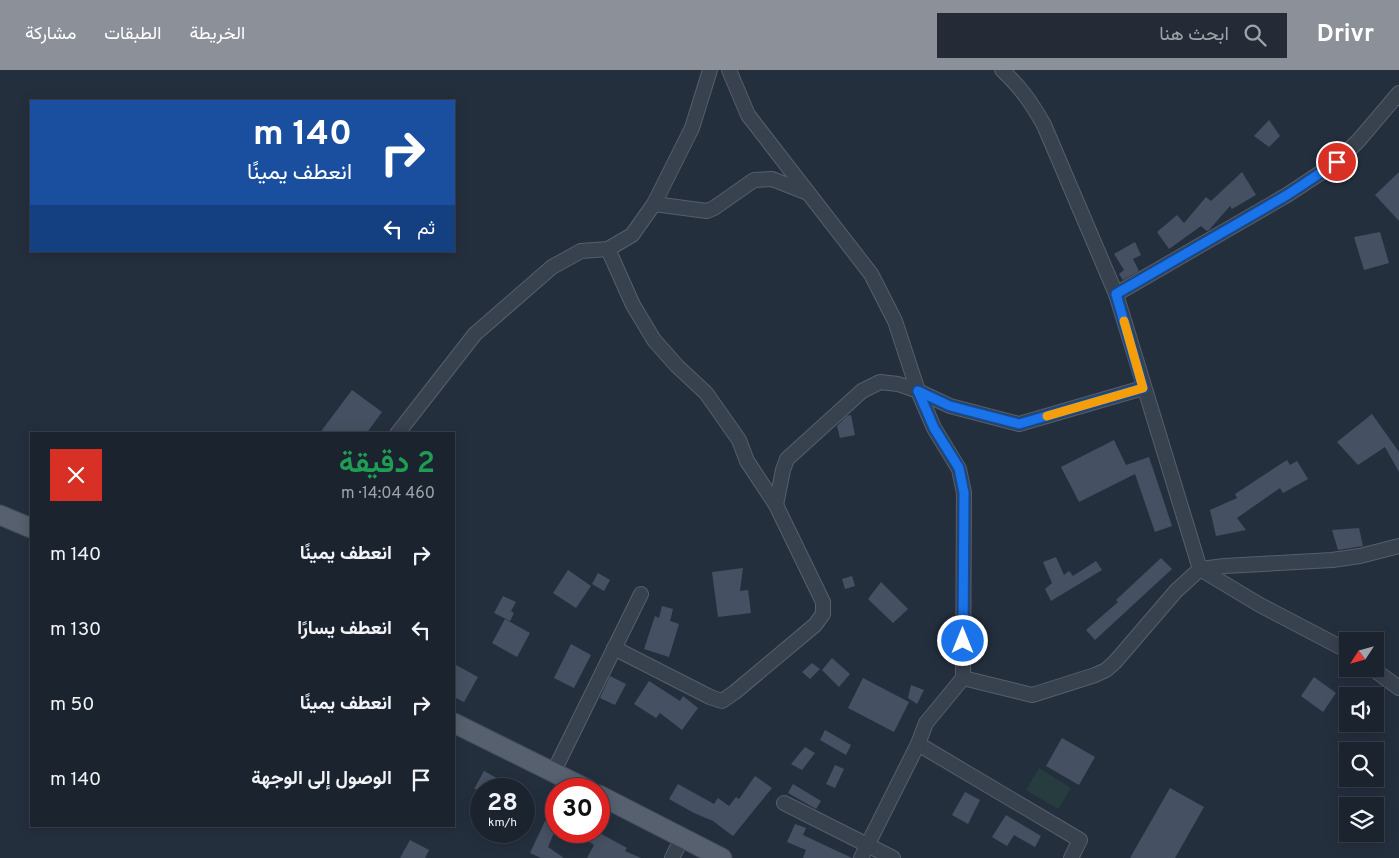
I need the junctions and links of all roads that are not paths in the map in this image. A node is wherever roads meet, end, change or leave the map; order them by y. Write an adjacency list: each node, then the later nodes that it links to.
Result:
1 (710, 70): 6 (street)
2 (729, 70): 5 (street)
3 (1002, 70): 8 (street)
4 (1399, 93): 8 (street)
5 (809, 193): 6 (street); 10 (street)
6 (654, 204): 7 (street)
7 (608, 249): 11 (street); 12 (street)
8 (1116, 294): 9 (street)
9 (1143, 388): 10 (street); 16 (street)
10 (918, 391): 12 (street); 21 (street)
11 (399, 432)
12 (776, 505): 19 (street)
13 (0, 515): 14 (main road)
14 (30, 528)
15 (1399, 546): 16 (street)
16 (1200, 569): 18 (street); 21 (street)
17 (641, 594): 19 (street)
18 (1339, 646)
19 (614, 648): 25 (street)
20 (1384, 677): 22 (street)
21 (963, 678): 24 (street)
22 (1399, 688)
23 (455, 723): 25 (main road)
24 (918, 744): 30 (street); 34 (street)
25 (554, 771): 26 (main road)
26 (567, 778)
27 (610, 801): 29 (main road)
28 (784, 803): 30 (street)
29 (682, 838): 31 (street); 32 (main road)
30 (864, 852): 33 (street)
31 (672, 858)
32 (722, 858)
33 (894, 858)
34 (1071, 858)

